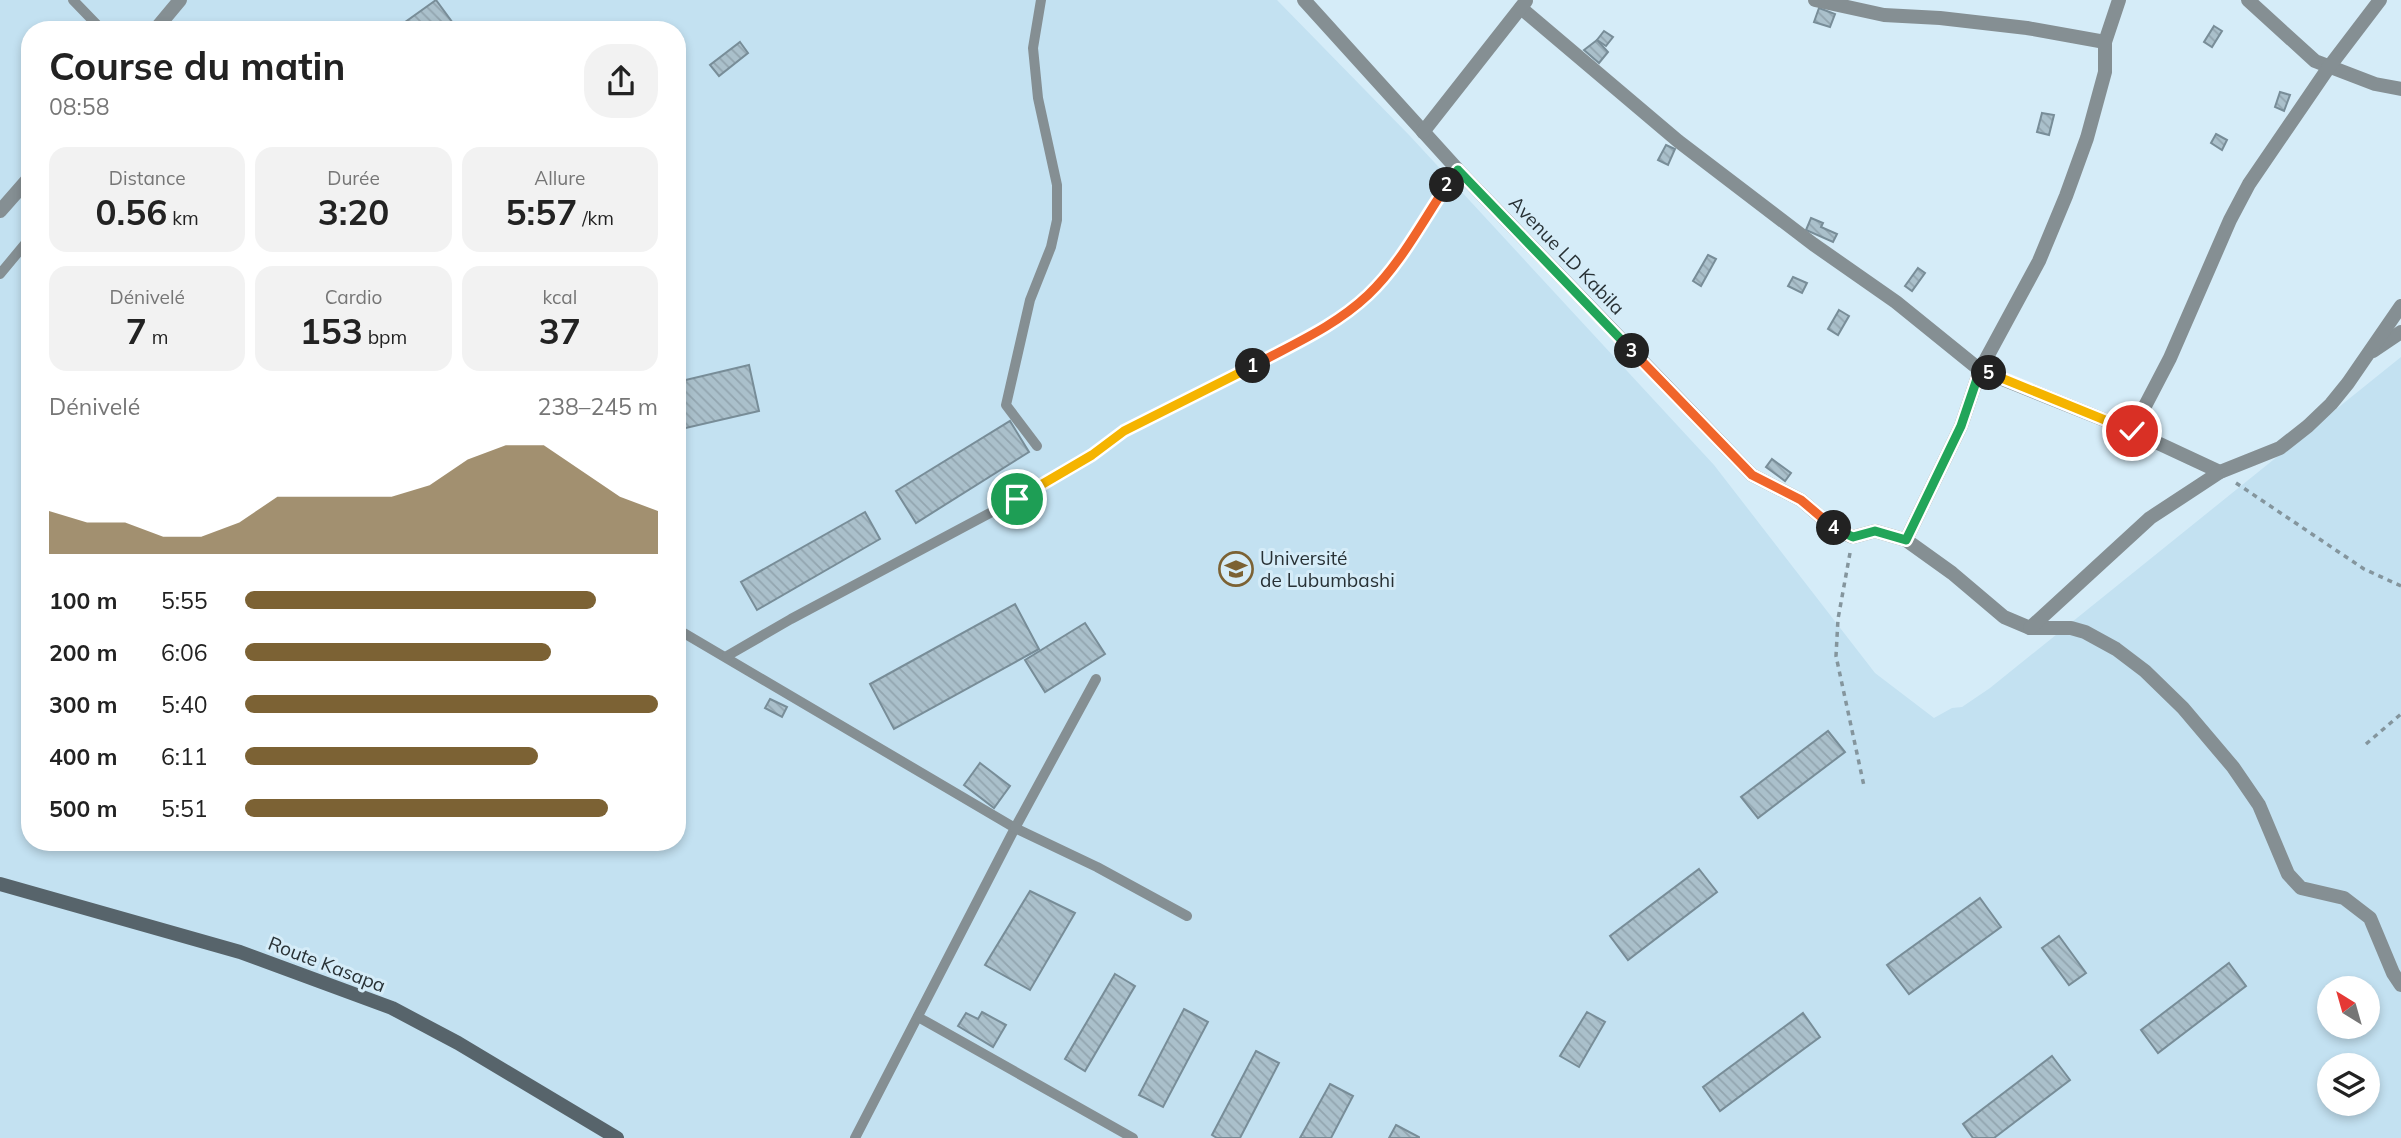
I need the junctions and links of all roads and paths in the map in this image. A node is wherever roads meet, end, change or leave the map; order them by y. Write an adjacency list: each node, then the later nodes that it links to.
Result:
1 (73, 0): 10 (lane)
2 (180, 0): 11 (street)
3 (1041, 0): 26 (lane)
4 (1304, 0): 15 (street, Avenue LD Kabila)
5 (1815, 0): 12 (street)
6 (2119, 0): 12 (street)
7 (2248, 0): 13 (street)
8 (2379, 0): 13 (street)
9 (1524, 4): 15 (street); 24 (street)
10 (93, 21)
11 (162, 21)
12 (2105, 42): 24 (street)
13 (2329, 67): 14 (street); 25 (street)
14 (2401, 89)
15 (1423, 132): 16 (street, Avenue LD Kabila)
16 (1458, 170): 28 (street, Avenue LD Kabila); 33 (lane)
17 (21, 187): 18 (street)
18 (0, 211)
19 (21, 249): 20 (lane)
20 (0, 274)
21 (2401, 306): 23 (street)
22 (2401, 332): 23 (street)
23 (2366, 356): 27 (street)
24 (1980, 370): 25 (street); 29 (street)
25 (2132, 431): 27 (street)
26 (1037, 446)
27 (2220, 472): 30 (path); 31 (street)
28 (1853, 537): 29 (street); 37 (path)
29 (1906, 540): 31 (street)
30 (2401, 586)
31 (2031, 628): 41 (street)
32 (686, 634): 33 (lane)
33 (727, 656): 38 (lane)
34 (1097, 679): 38 (lane)
35 (2401, 714): 36 (path)
36 (2366, 744)
37 (1864, 786)
38 (1015, 828): 40 (lane); 42 (lane)
39 (0, 884): 43 (main road, Route Kasapa)
40 (1187, 916)
41 (2401, 985)
42 (918, 1017): 44 (lane); 45 (lane)
43 (617, 1138)
44 (855, 1138)
45 (1133, 1138)

